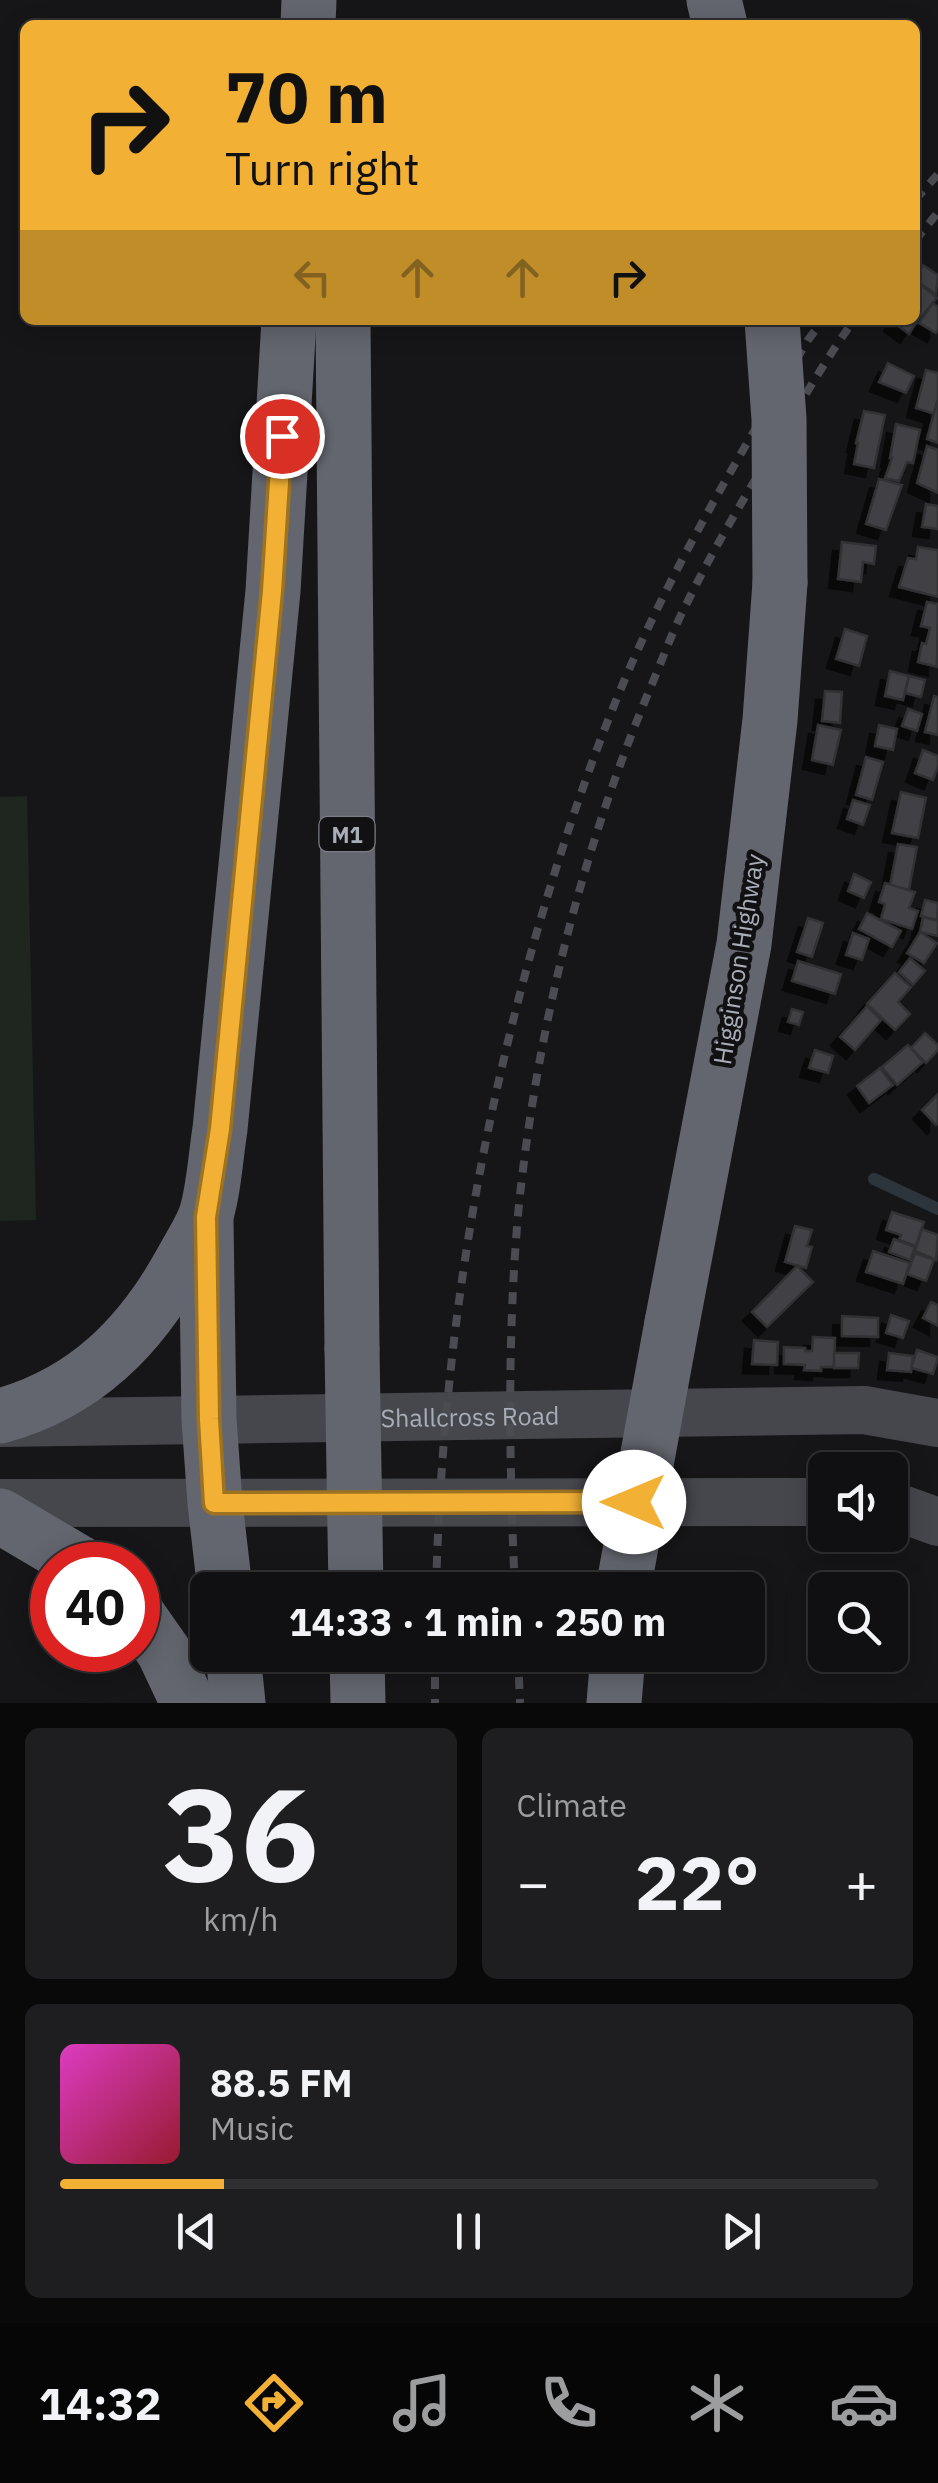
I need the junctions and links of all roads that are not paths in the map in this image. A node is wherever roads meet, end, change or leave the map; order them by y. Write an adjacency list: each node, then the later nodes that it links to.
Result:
1 (289, 325): 4 (highway)
2 (343, 325): 16 (highway, M1, bridge)
3 (772, 325): 17 (highway, Higginson Highway, bridge)
4 (206, 1217): 5 (highway); 6 (highway)
5 (0, 1419): 6 (street, Shallcross Road)
6 (209, 1419): 7 (street, Shallcross Road); 10 (highway)
7 (938, 1424)
8 (808, 1502): 10 (street)
9 (0, 1503): 10 (street)
10 (214, 1503): 15 (highway)
11 (908, 1511): 13 (street)
12 (0, 1516): 14 (highway)
13 (938, 1522)
14 (44, 1542)
15 (223, 1572)
16 (356, 1572)
17 (627, 1572)
18 (160, 1646): 22 (highway)
19 (234, 1672): 23 (highway)
20 (357, 1672): 24 (highway)
21 (617, 1672): 25 (highway)
22 (188, 1703)
23 (238, 1703)
24 (358, 1703)
25 (614, 1703)

